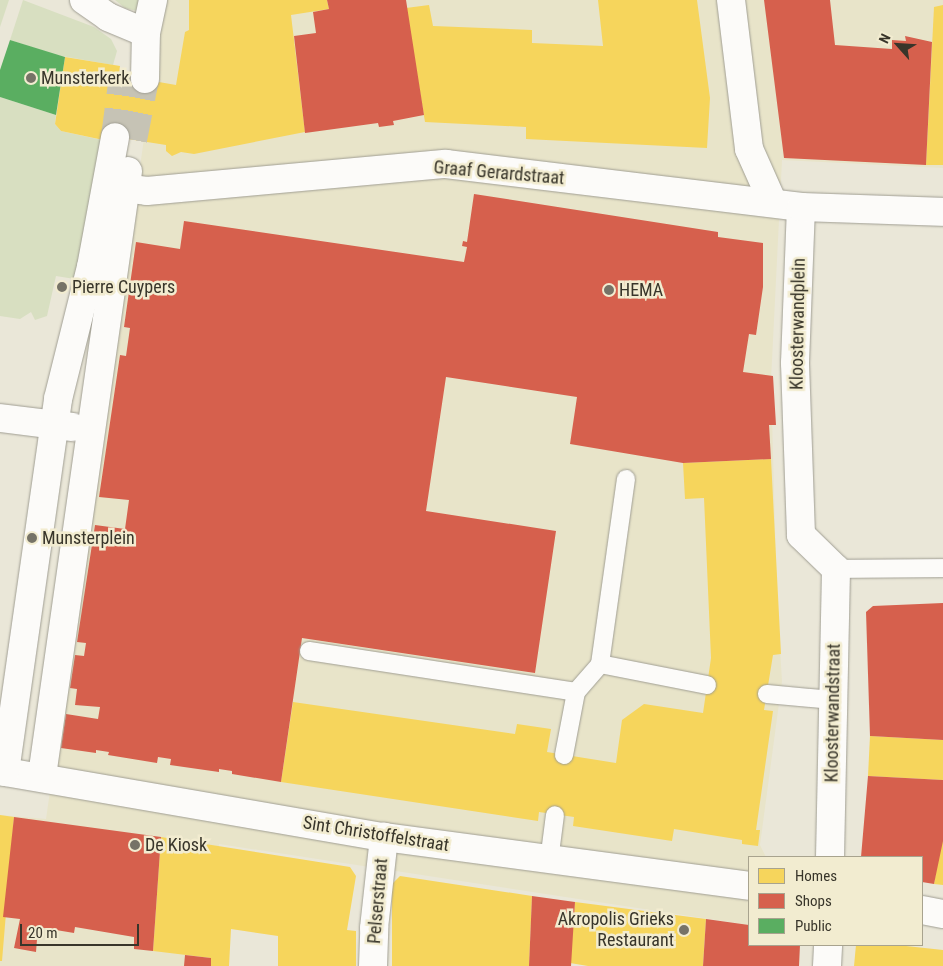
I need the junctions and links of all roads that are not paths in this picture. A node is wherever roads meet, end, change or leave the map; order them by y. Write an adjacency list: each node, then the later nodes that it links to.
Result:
1 (84, 0): 4 (street)
2 (153, 0): 4 (street)
3 (731, 0): 8 (street)
4 (146, 34): 5 (street)
5 (145, 79)
6 (124, 139): 7 (street)
7 (116, 188): 8 (street, Graaf Gerardstraat); 12 (street); 23 (street)
8 (773, 203): 9 (street, Graaf Gerardstraat)
9 (801, 207): 10 (street); 15 (street, Kloosterwandplein)
10 (943, 212)
11 (0, 418): 12 (street)
12 (90, 429): 24 (street)
13 (626, 479): 17 (lane)
14 (943, 568): 15 (lane)
15 (836, 569): 21 (street, Kloosterwandstraat)
16 (309, 651): 19 (lane)
17 (600, 664): 18 (lane); 19 (lane)
18 (707, 686)
19 (576, 692): 22 (lane)
20 (767, 694): 21 (lane)
21 (833, 700): 27 (street, Kloosterwandstraat)
22 (564, 755)
23 (2, 771): 24 (street, Sint Christoffelstraat)
24 (42, 776): 26 (street, Sint Christoffelstraat)
25 (555, 814): 28 (lane)
26 (384, 837): 28 (street, Sint Christoffelstraat); 33 (street, Pelserstraat)
27 (830, 856)
28 (549, 860): 29 (street, Sint Christoffelstraat)
29 (748, 886)
30 (923, 910): 31 (street)
31 (943, 914)
32 (828, 946): 34 (street)
33 (373, 966)
34 (827, 966)

